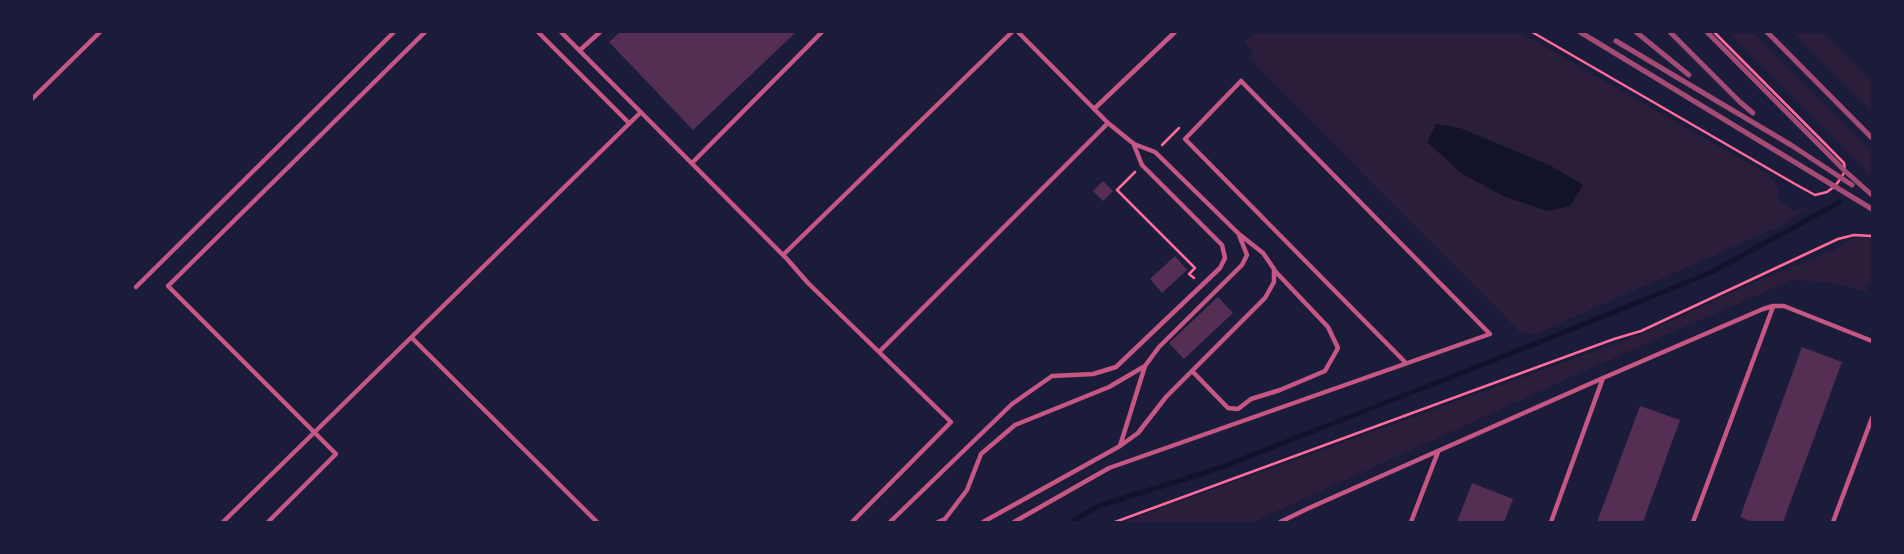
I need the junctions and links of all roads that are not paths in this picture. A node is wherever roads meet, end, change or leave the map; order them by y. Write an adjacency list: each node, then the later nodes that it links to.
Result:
1 (100, 32): 12 (lane)
2 (394, 32): 22 (lane)
3 (425, 32): 32 (lane)
4 (538, 32): 15 (lane)
5 (561, 32): 11 (lane)
6 (600, 32): 11 (lane)
7 (822, 32): 18 (lane)
8 (1012, 32): 20 (lane)
9 (1018, 32): 13 (lane)
10 (1175, 32): 13 (lane)
11 (580, 50): 14 (lane)
12 (32, 99)
13 (1094, 109): 16 (lane)
14 (641, 112): 15 (lane); 18 (lane)
15 (629, 123): 24 (lane)
16 (1108, 123): 17 (lane); 26 (lane)
17 (1134, 144): 19 (lane); 39 (lane)
18 (692, 163): 20 (lane)
19 (1239, 234): 21 (lane); 28 (lane)
20 (783, 255): 26 (lane)
21 (1274, 269): 29 (lane); 29 (lane)
22 (136, 286)
23 (1773, 306): 25 (lane); 30 (lane); 46 (lane)
24 (412, 338): 32 (lane); 37 (lane)
25 (1872, 341)
26 (879, 352): 38 (lane)
27 (1405, 362): 27 (lane); 42 (lane)
28 (1145, 366): 33 (lane); 40 (lane)
29 (1192, 371): 33 (lane)
30 (1603, 378): 34 (lane); 45 (lane)
31 (1872, 418): 47 (lane)
32 (316, 433): 35 (lane); 36 (lane)
33 (1120, 446): 41 (lane)
34 (1438, 451): 43 (lane); 44 (lane)
35 (223, 523)
36 (268, 523)
37 (597, 523)
38 (852, 523)
39 (890, 523)
40 (938, 523)
41 (983, 523)
42 (1014, 523)
43 (1280, 523)
44 (1411, 523)
45 (1550, 523)
46 (1693, 523)
47 (1833, 523)

